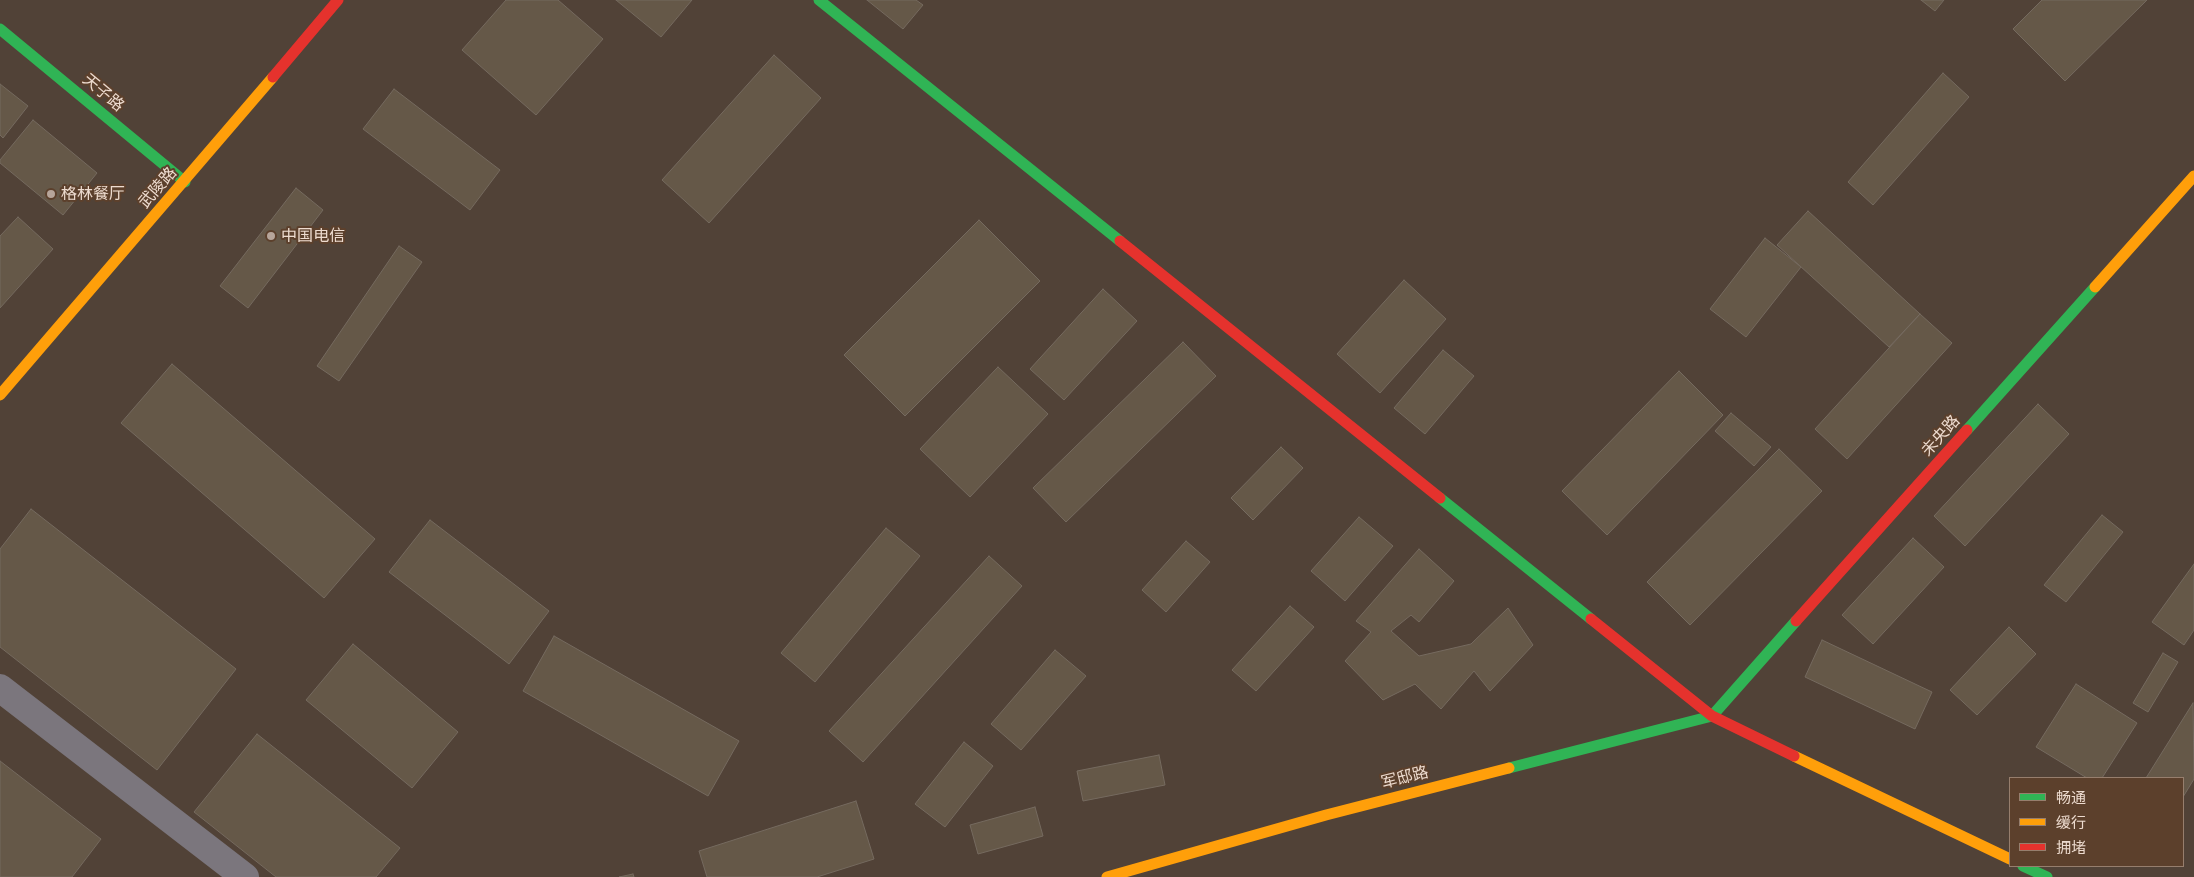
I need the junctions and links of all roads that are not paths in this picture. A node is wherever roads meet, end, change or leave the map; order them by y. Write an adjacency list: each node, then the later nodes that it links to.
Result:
1 (338, 0): 5 (main road, 武陵路)
2 (819, 0): 8 (main road)
3 (0, 28): 5 (main road, 天子路)
4 (2194, 176): 8 (main road, 未央路)
5 (185, 182): 6 (main road, 武陵路)
6 (0, 395)
7 (0, 688): 11 (street)
8 (1712, 716): 9 (main road); 12 (main road, 军邸路)
9 (2009, 859)
10 (2025, 867): 13 (main road)
11 (245, 877)
12 (1108, 877)
13 (2047, 877)

